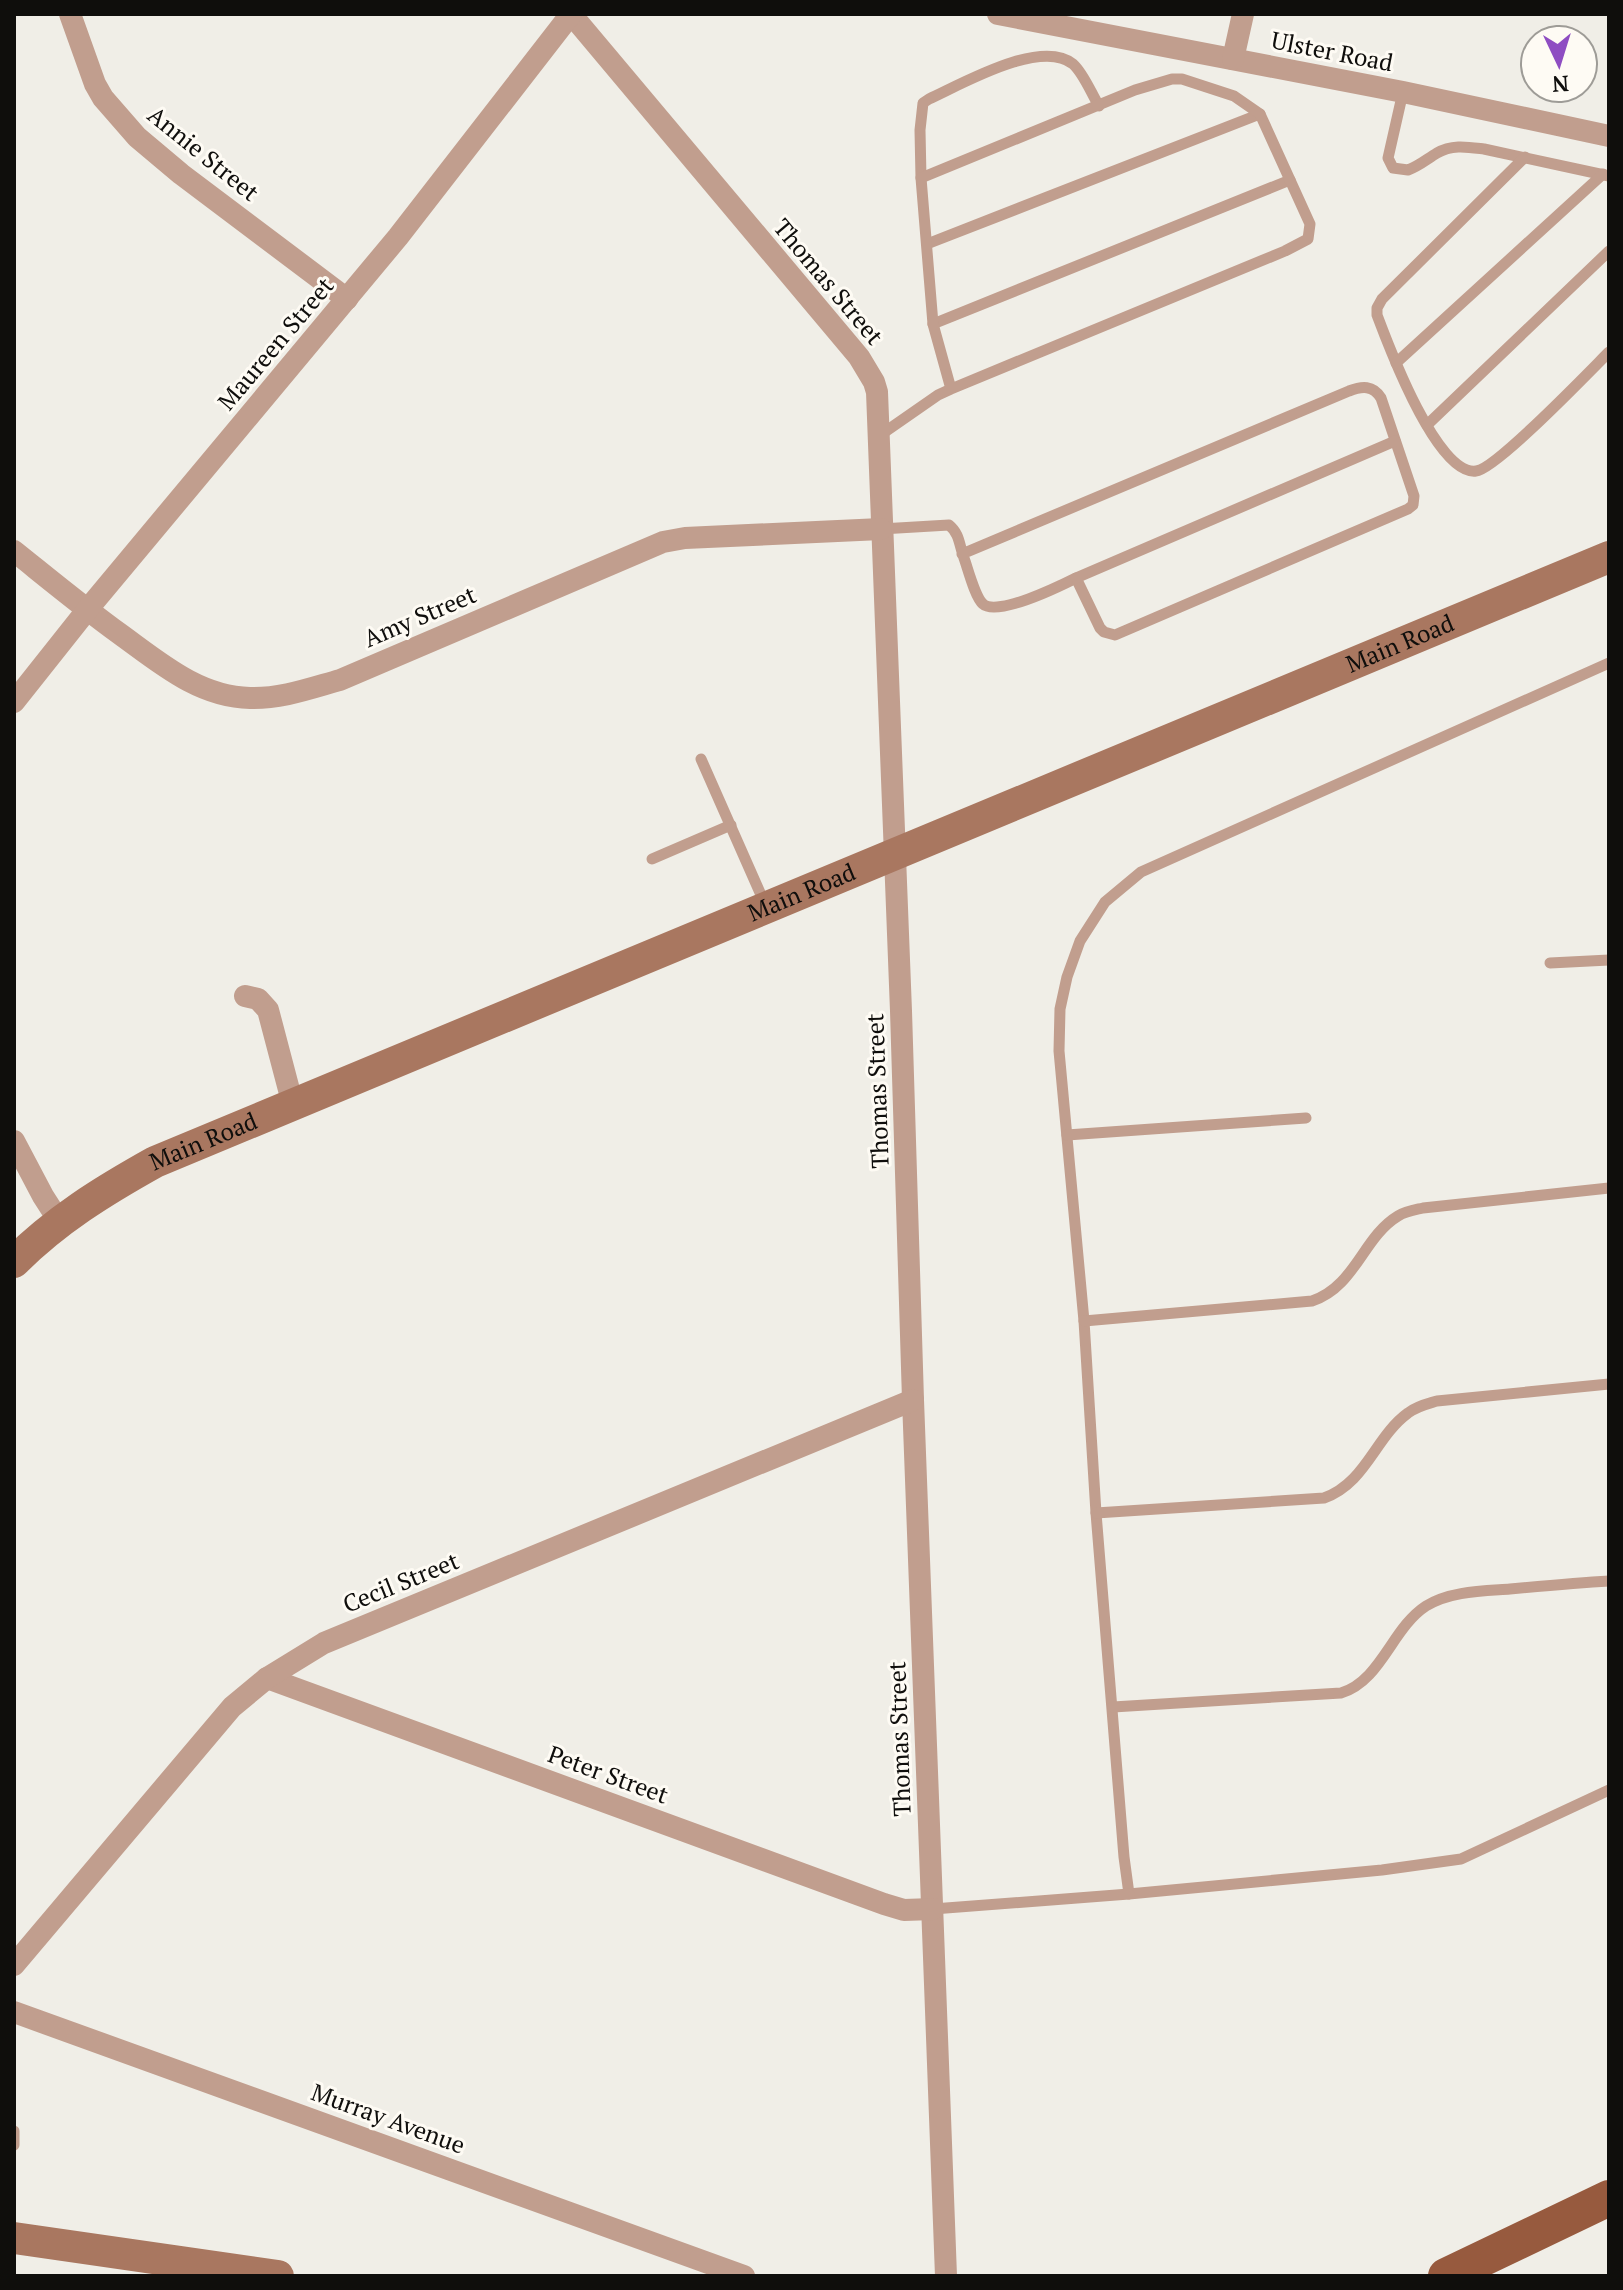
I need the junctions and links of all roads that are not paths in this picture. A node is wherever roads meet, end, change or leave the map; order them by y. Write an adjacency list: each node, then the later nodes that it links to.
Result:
1 (70, 14): 17 (street, Annie Street)
2 (571, 14): 17 (street, Maureen Street); 23 (street, Thomas Street)
3 (998, 14): 5 (street, Ulster Road)
4 (1243, 14): 6 (street)
5 (1076, 22): 6 (street, Ulster Road)
6 (1233, 59): 7 (street, Ulster Road)
7 (1403, 92): 10 (street, Ulster Road); 11 (lane)
8 (1099, 106): 9 (lane); 13 (lane); 13 (lane)
9 (1260, 114): 14 (lane); 15 (lane)
10 (1609, 136)
11 (1525, 157): 12 (lane); 20 (lane)
12 (1606, 175): 20 (lane)
13 (921, 178): 15 (lane)
14 (1290, 180): 18 (lane); 21 (lane)
15 (927, 244): 18 (lane)
16 (1609, 251): 22 (lane)
17 (347, 299): 30 (street, Maureen Street)
18 (933, 324): 21 (lane)
19 (1609, 352): 22 (lane)
20 (1396, 363): 22 (lane)
21 (951, 389): 23 (lane)
22 (1427, 425)
23 (879, 436): 25 (street, Thomas Street)
24 (1395, 441): 27 (lane); 29 (lane); 29 (lane)
25 (881, 529): 27 (lane); 30 (street, Amy Street); 35 (street, Thomas Street)
26 (14, 551): 30 (street, Amy Street)
27 (962, 554): 29 (lane)
28 (1609, 557): 35 (main road, Main Road)
29 (1076, 578)
30 (87, 610): 32 (street, Maureen Street)
31 (1609, 663): 43 (lane)
32 (14, 702)
33 (701, 759): 34 (lane)
34 (731, 825): 36 (lane); 37 (lane)
35 (895, 855): 37 (main road, Main Road); 50 (street, Thomas Street)
36 (652, 859)
37 (767, 908): 41 (main road, Main Road)
38 (1609, 960): 39 (lane)
39 (1550, 963)
40 (245, 996): 41 (street)
41 (293, 1105): 46 (main road, Main Road)
42 (1306, 1118): 43 (lane)
43 (1067, 1135): 48 (lane)
44 (14, 1141): 46 (street)
45 (1609, 1188): 48 (lane)
46 (59, 1221): 47 (main road, Main Road)
47 (15, 1259)
48 (1084, 1321): 51 (lane)
49 (1609, 1384): 51 (lane)
50 (913, 1400): 53 (street, Cecil Street); 57 (street, Thomas Street)
51 (1096, 1513): 54 (lane)
52 (1609, 1581): 54 (lane)
53 (267, 1678): 57 (street, Peter Street); 58 (street, Cecil Street)
54 (1113, 1707): 56 (lane)
55 (1609, 1790): 56 (lane)
56 (1129, 1894): 57 (lane)
57 (933, 1909): 66 (street, Thomas Street)
58 (14, 1965)
59 (14, 2012): 65 (street, Murray Avenue)
60 (14, 2131): 61 (lane)
61 (14, 2145)
62 (1609, 2198): 67 (main road)
63 (14, 2238): 64 (main road)
64 (278, 2276)
65 (744, 2276)
66 (946, 2276)
67 (1446, 2276)

